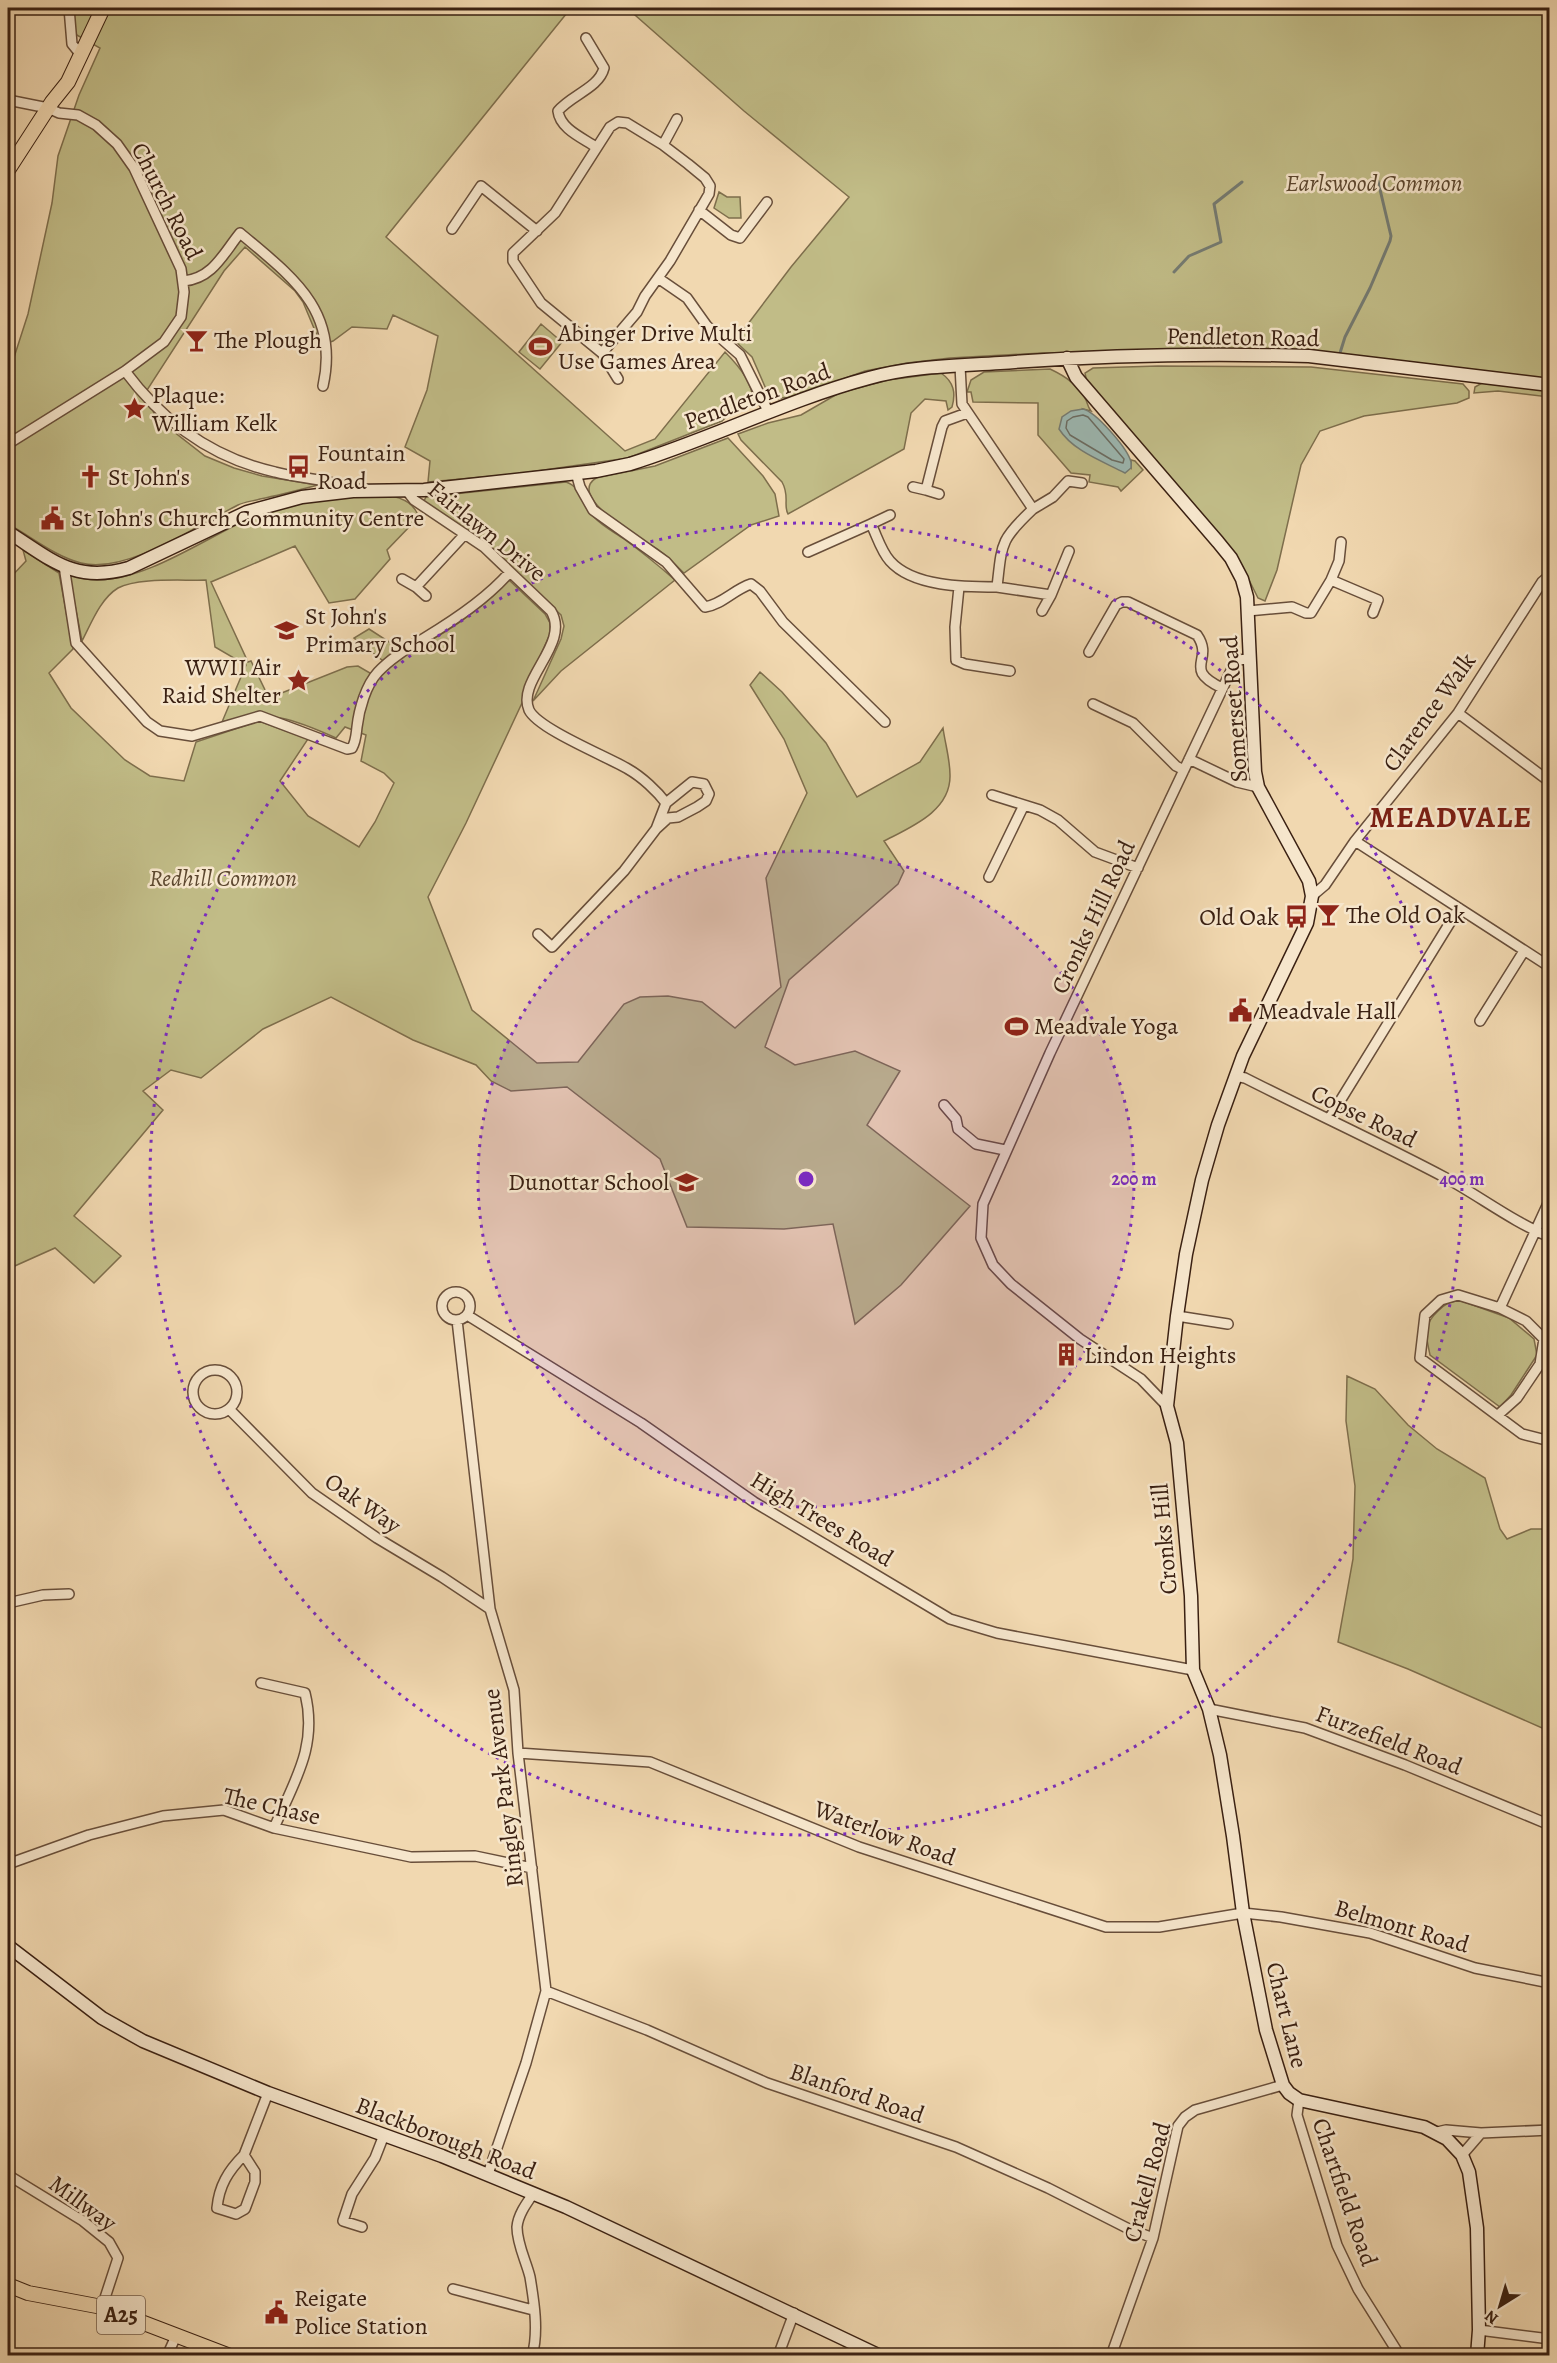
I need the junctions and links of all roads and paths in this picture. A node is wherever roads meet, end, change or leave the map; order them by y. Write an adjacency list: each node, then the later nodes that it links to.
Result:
1 (69, 8): 4 (street)
2 (104, 8): 4 (main road)
3 (586, 38): 9 (street)
4 (81, 55): 6 (main road)
5 (8, 100): 6 (street, Church Road)
6 (48, 108): 10 (main road); 16 (street, Church Road)
7 (677, 119): 8 (street)
8 (663, 145): 9 (street); 12 (street)
9 (596, 147): 14 (street)
10 (8, 170)
11 (767, 202): 12 (street)
12 (699, 210): 15 (street)
13 (452, 229): 14 (street)
14 (537, 231): 17 (street)
15 (658, 278): 17 (street); 24 (street)
16 (184, 280): 20 (street, Church Road); 22 (street)
17 (602, 353): 21 (street)
18 (1067, 358): 19 (street, Pendleton Road); 23 (street, Pendleton Road); 53 (street, Somerset Road)
19 (960, 366): 24 (street, Pendleton Road); 25 (street)
20 (125, 370): 26 (street, Church Road); 31 (street)
21 (618, 379)
22 (323, 386)
23 (1550, 386)
24 (769, 413): 27 (street, Pendleton Road)
25 (967, 413): 30 (street); 34 (street)
26 (8, 444)
27 (576, 473): 32 (street, Pendleton Road); 61 (street)
28 (1082, 483): 34 (street)
29 (914, 487): 30 (street)
30 (927, 490): 33 (street)
31 (353, 491): 32 (street, Pendleton Road); 42 (street, Pendleton Road)
32 (408, 491): 38 (street, Fairlawn Drive)
33 (939, 494)
34 (1034, 509): 49 (street)
35 (890, 515): 36 (street)
36 (871, 524): 41 (street); 48 (street)
37 (8, 532): 42 (street, Pendleton Road)
38 (465, 534): 43 (street, Fairlawn Drive); 47 (street)
39 (1341, 542): 46 (street)
40 (1069, 551): 50 (street)
41 (808, 552)
42 (64, 566): 43 (street)
43 (509, 573): 67 (street, Fairlawn Drive)
44 (1550, 575): 60 (street, Clarence Walk)
45 (402, 579): 47 (street)
46 (1330, 580): 53 (street); 54 (street)
47 (416, 587): 51 (street)
48 (959, 587): 49 (street); 57 (street)
49 (997, 587): 50 (street)
50 (1051, 595): 52 (street)
51 (426, 596)
52 (1042, 611)
53 (1248, 611): 56 (street, Somerset Road)
54 (1373, 613)
55 (1089, 652): 58 (street)
56 (1250, 659): 58 (street, Cronks Hill Road); 65 (street, Somerset Road)
57 (1010, 672)
58 (1222, 688): 62 (street, Cronks Hill Road)
59 (1093, 704): 63 (street)
60 (1458, 713): 64 (street); 70 (street, Clarence Walk)
61 (885, 722)
62 (1189, 759): 63 (street, Cronks Hill Road); 65 (street)
63 (1184, 770): 71 (street, Cronks Hill Road)
64 (1550, 782)
65 (1258, 787): 73 (street, Somerset Road)
66 (992, 795): 68 (street)
67 (666, 803): 69 (street); 69 (street)
68 (1024, 805): 71 (street); 72 (street)
69 (656, 829): 75 (street)
70 (1355, 840): 73 (street, Clarence Walk); 74 (street)
71 (1138, 868): 82 (street, Cronks Hill Road)
72 (989, 877)
73 (1312, 896): 79 (street)
74 (1459, 908): 76 (street); 81 (street)
75 (538, 934)
76 (1524, 951): 77 (street); 78 (street)
77 (1550, 967)
78 (1480, 1021)
79 (1235, 1076): 81 (street, Copse Road); 88 (street)
80 (944, 1105): 82 (street)
81 (1329, 1119): 84 (street, Copse Road)
82 (1005, 1150): 91 (street, Cronks Hill Road)
83 (1550, 1199): 84 (street)
84 (1535, 1232): 85 (street, Copse Road); 86 (street)
85 (1550, 1238)
86 (1500, 1308): 93 (street); 93 (street)
87 (466, 1315): 89 (street); 89 (street); 98 (street, High Trees Road)
88 (1177, 1316): 90 (street); 91 (street)
89 (457, 1320): 97 (street, Ringley Park Avenue)
90 (1227, 1324)
91 (1167, 1406): 98 (street, Cronks Hill)
92 (229, 1409): 92 (street); 97 (street, Oak Way)
93 (1498, 1415): 94 (street)
94 (1550, 1441)
95 (69, 1594): 96 (street)
96 (8, 1603)
97 (490, 1610): 101 (street, Ringley Park Avenue)
98 (1193, 1670): 100 (street, Chart Lane)
99 (261, 1683): 103 (street)
100 (1209, 1708): 102 (street, Furzefield Road); 106 (street, Chart Lane)
101 (518, 1753): 105 (street, Ringley Park Avenue); 106 (street, Waterlow Road)
102 (1550, 1825)
103 (274, 1828): 104 (street, The Chase); 105 (street, The Chase)
104 (8, 1864)
105 (532, 1868): 109 (street, Ringley Park Avenue)
106 (1243, 1913): 108 (street, Belmont Road); 110 (street, Chart Lane)
107 (8, 1946): 111 (street, Blackborough Road)
108 (1550, 1983)
109 (546, 1991): 119 (street, Ringley Park Avenue); 123 (street, Blanford Road)
110 (1283, 2085): 112 (street, Chart Lane); 123 (street, Crakell Road)
111 (268, 2093): 116 (street, Blackborough Road); 117 (street)
112 (1299, 2100): 114 (street, Chart Lane); 138 (street, Chartfield Road)
113 (1550, 2130): 115 (street)
114 (1437, 2132): 115 (street); 118 (street, Chart Lane)
115 (1481, 2133): 118 (street)
116 (384, 2135): 119 (street, Blackborough Road); 122 (street)
117 (244, 2155): 117 (street)
118 (1462, 2155): 129 (street)
119 (488, 2174): 121 (street, Blackborough Road)
120 (8, 2175): 126 (street, Millway)
121 (532, 2193): 127 (street); 128 (street, Blackborough Road)
122 (362, 2227)
123 (1153, 2238): 137 (street, Crakell Road)
124 (8, 2285): 126 (main road, A25)
125 (453, 2289): 127 (street)
126 (102, 2307): 130 (main road, A25)
127 (533, 2310): 134 (street)
128 (794, 2313): 135 (street); 136 (street, Blackborough Road)
129 (1479, 2330): 131 (street); 139 (street)
130 (176, 2336): 132 (street); 133 (main road, A25)
131 (1550, 2339)
132 (167, 2355)
133 (230, 2355)
134 (532, 2355)
135 (778, 2355)
136 (880, 2355)
137 (1111, 2355)
138 (1400, 2355)
139 (1477, 2355)

